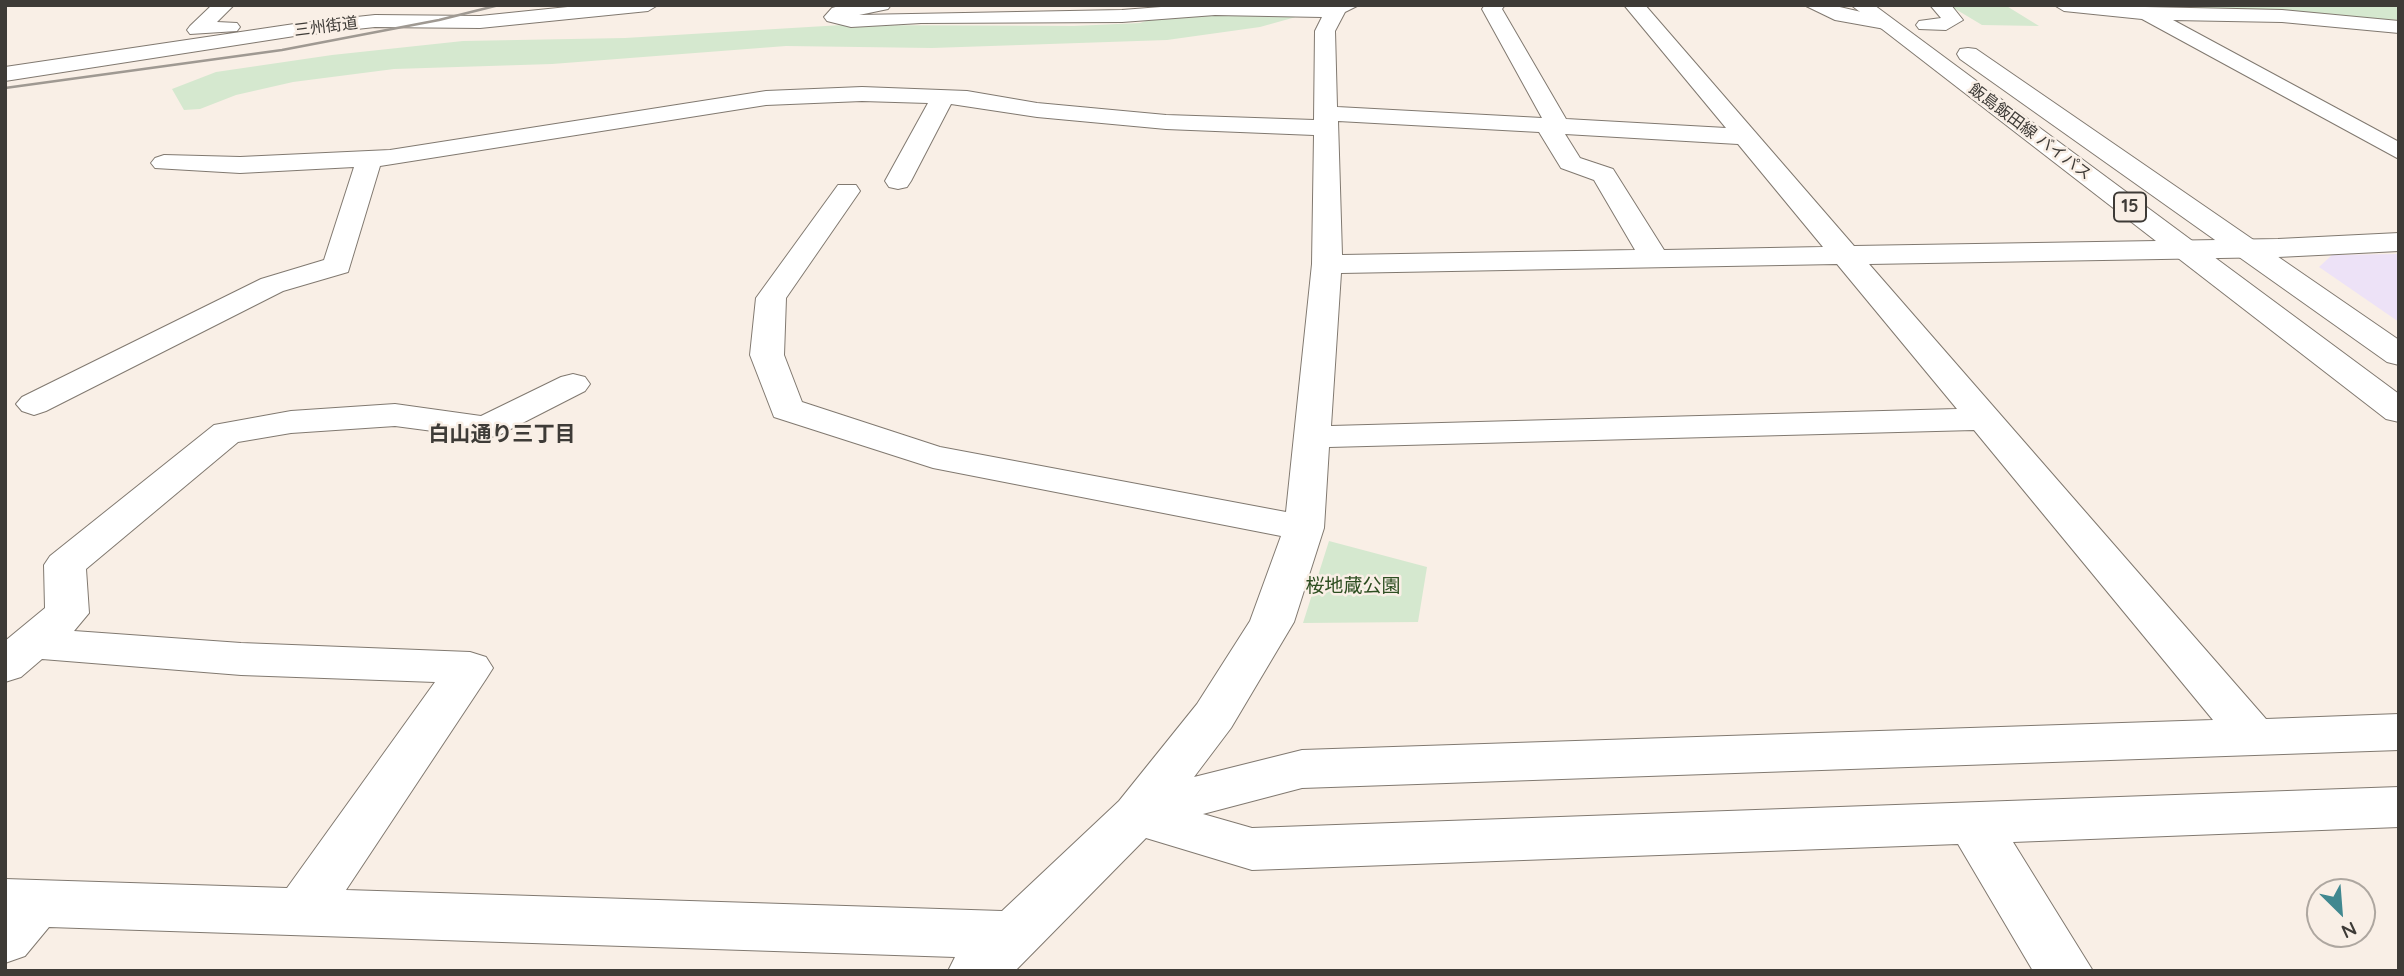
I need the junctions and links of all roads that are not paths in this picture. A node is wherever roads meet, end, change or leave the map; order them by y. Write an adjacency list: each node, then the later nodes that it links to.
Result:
1 (224, 5): 13 (street)
2 (648, 5): 13 (street, 三州街道)
3 (881, 5): 9 (street)
4 (1495, 5): 18 (street)
5 (1633, 5): 21 (street)
6 (1814, 5): 10 (street)
7 (1861, 5): 10 (street, 飯島飯田線 バイパス / 15)
8 (2064, 5): 11 (street)
9 (1343, 7): 17 (street)
10 (1891, 14): 12 (street, 飯島飯田線 バイパス / 15); 29 (street, 飯島飯田線 バイパス / 15)
11 (2147, 14): 14 (street); 19 (street)
12 (1933, 15): 28 (street, 飯島飯田線 バイパス / 15)
13 (422, 20): 15 (street, 三州街道)
14 (2399, 27)
15 (5, 74)
16 (943, 98): 17 (street); 23 (street); 25 (street)
17 (1324, 120): 18 (street); 32 (street)
18 (1552, 125): 21 (street); 31 (street)
19 (2365, 133): 20 (street); 22 (street)
20 (2399, 133)
21 (1747, 137): 30 (street)
22 (2399, 152)
23 (370, 159): 24 (street); 35 (street)
24 (164, 163)
25 (898, 181)
26 (847, 191): 39 (street)
27 (2399, 242): 28 (street)
28 (2249, 248): 29 (street); 33 (street, 飯島飯田線 バイパス / 15)
29 (2186, 249): 30 (street); 36 (street, 飯島飯田線 バイパス / 15)
30 (1847, 256): 31 (street); 37 (street)
31 (1655, 259): 32 (street)
32 (1327, 264): 38 (street)
33 (2399, 355)
34 (573, 383): 40 (street)
35 (34, 404)
36 (2399, 411)
37 (1984, 419): 38 (street); 42 (street)
38 (1310, 437): 39 (street)
39 (1304, 528): 44 (street)
40 (19, 654): 46 (street)
41 (2399, 732): 42 (street)
42 (2254, 737): 44 (street)
43 (2399, 807): 45 (street)
44 (1137, 815): 45 (street); 48 (street)
45 (1973, 823): 49 (street)
46 (301, 912): 47 (street); 48 (street)
47 (15, 915)
48 (995, 953)
49 (2064, 971)

